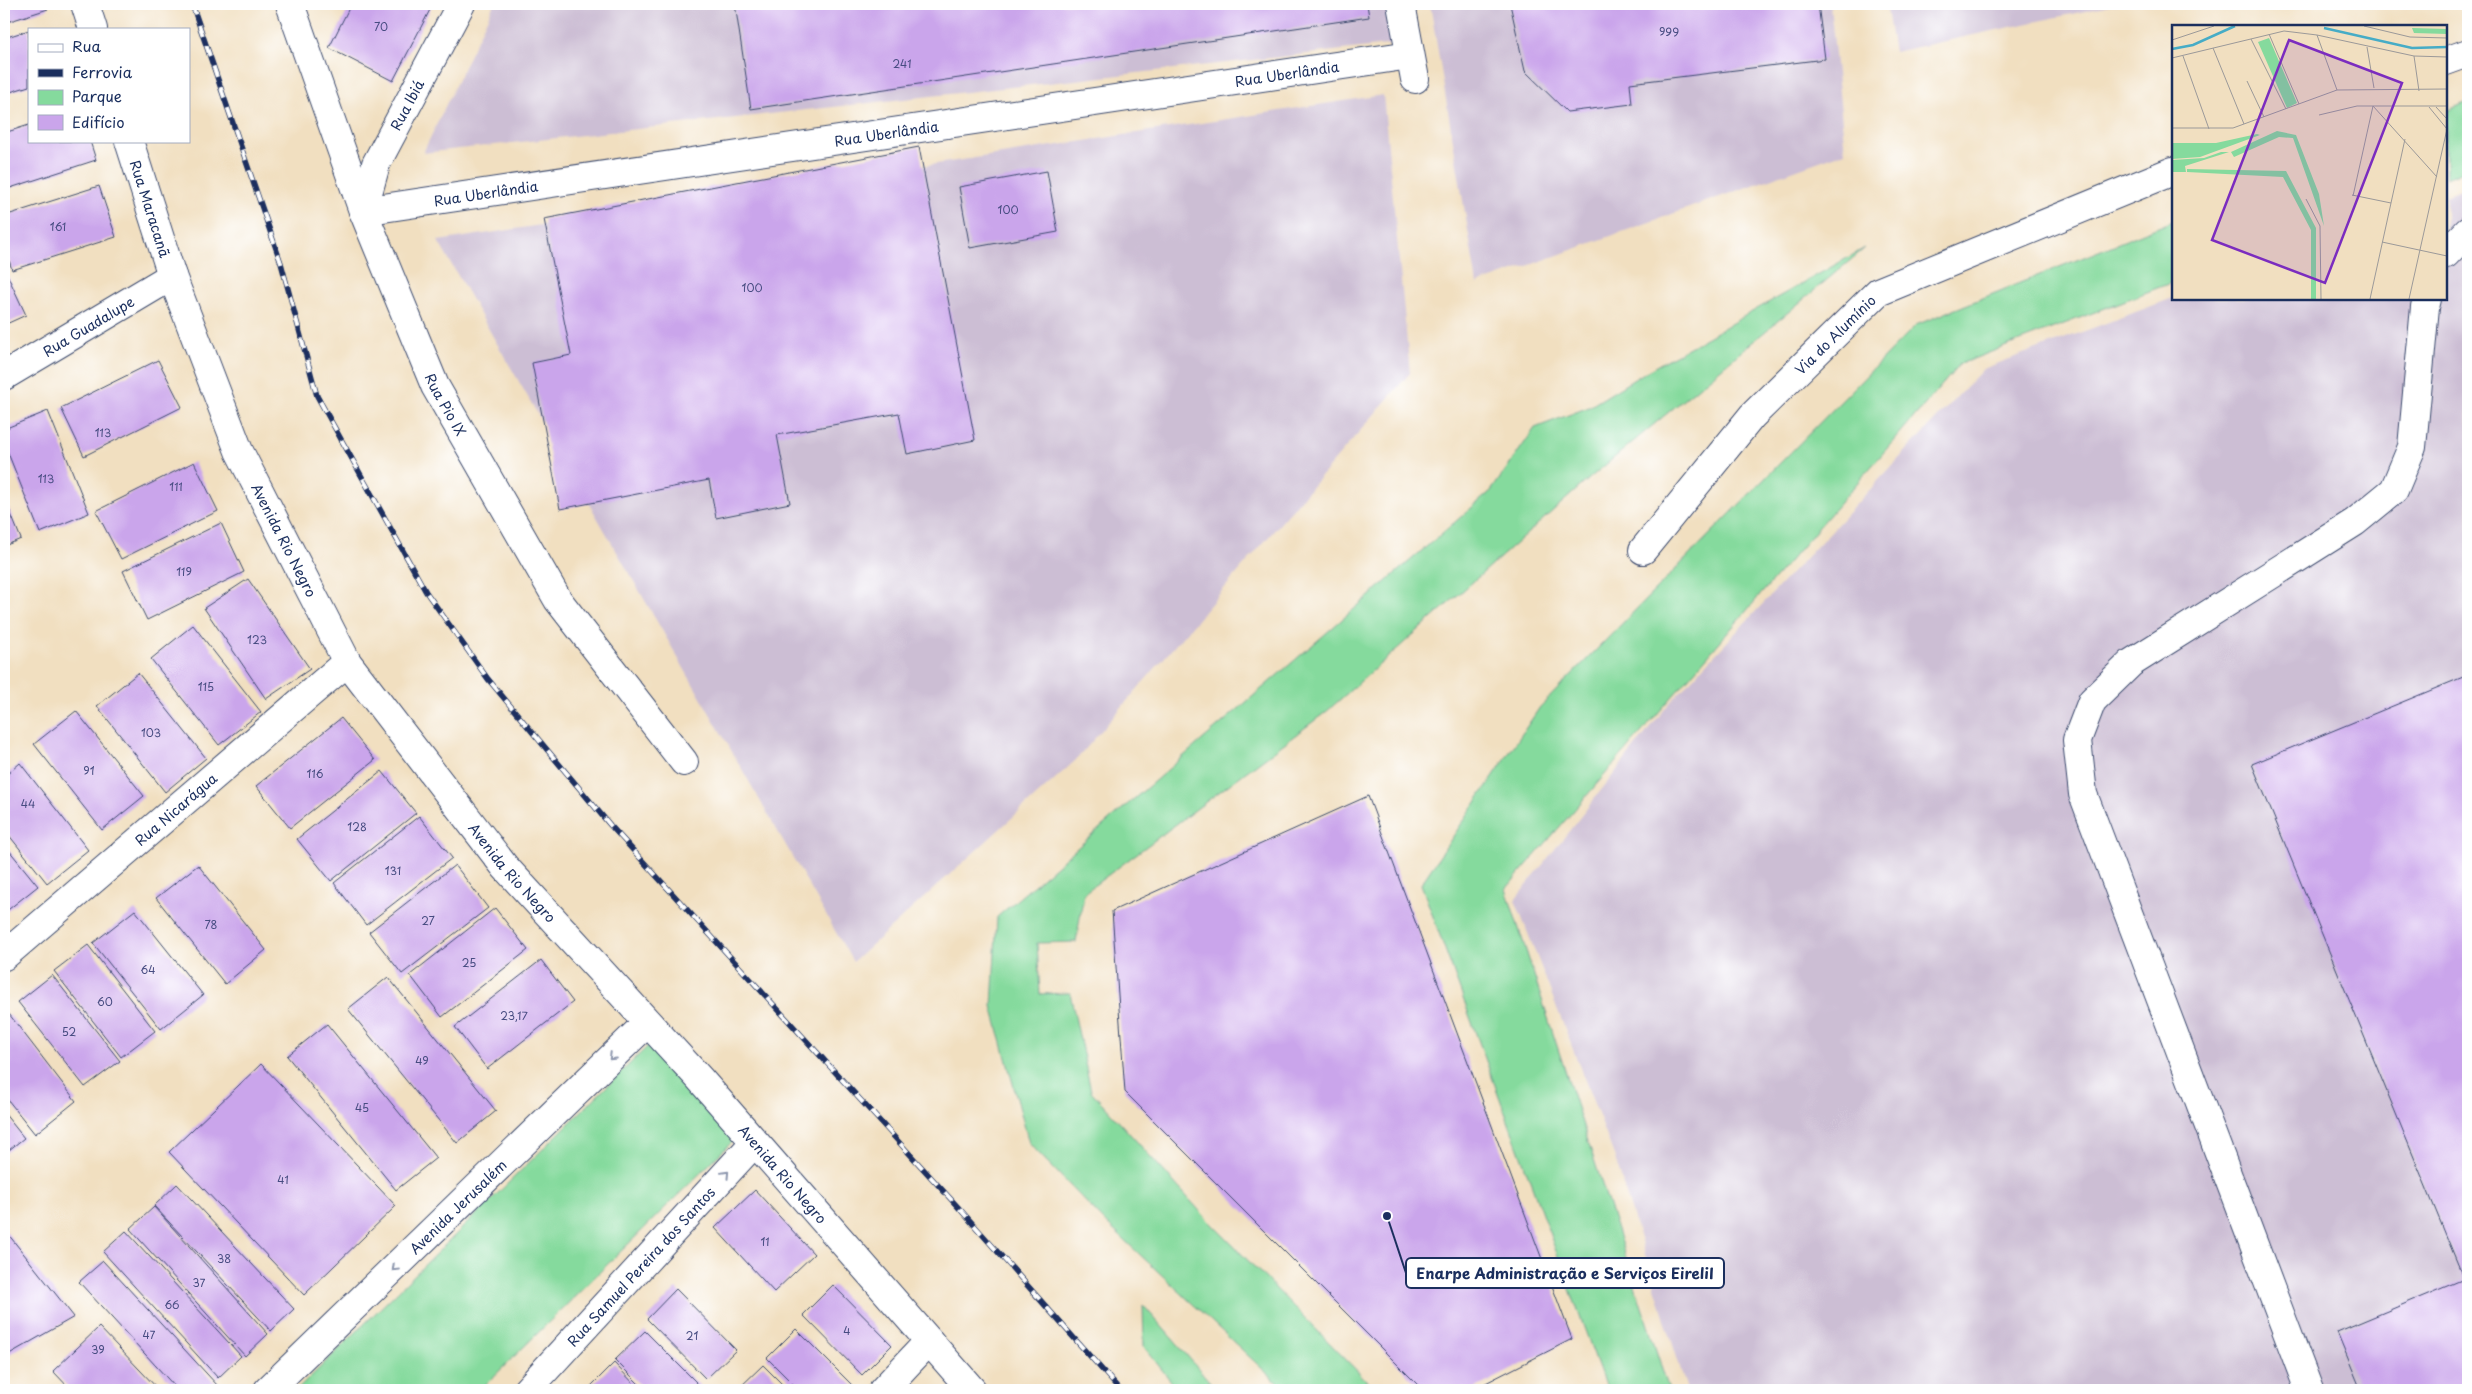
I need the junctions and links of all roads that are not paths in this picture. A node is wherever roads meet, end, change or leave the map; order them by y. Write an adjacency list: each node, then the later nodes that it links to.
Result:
1 (85, 4): 5 (street)
2 (290, 4): 10 (street, Rua Pio IX)
3 (461, 4): 10 (street, Rua Ibiá)
4 (1402, 4): 10 (street, Rua Uberlândia)
5 (93, 28)
6 (2468, 52): 7 (street)
7 (2447, 61)
8 (129, 142): 13 (street, Rua Maracanã)
9 (2172, 171): 16 (street, Via do Alumínio)
10 (363, 211): 18 (street, Rua Pio IX)
11 (2468, 231): 12 (street)
12 (2447, 253)
13 (172, 276): 15 (street, Rua Guadalupe); 17 (street, Avenida Rio Negro)
14 (2427, 300): 27 (street)
15 (4, 376)
16 (1643, 550)
17 (346, 662): 19 (street, Rua Nicarágua); 20 (street, Avenida Rio Negro)
18 (684, 762)
19 (4, 956)
20 (647, 1023): 21 (street, Avenida Rio Negro); 23 (street, Avenida Jerusalém, one-way to 23)
21 (754, 1143): 22 (street, Avenida Rio Negro); 24 (street, Rua Samuel Pereira dos Santos, one-way to 21)
22 (929, 1341): 25 (street); 26 (street, Avenida Rio Negro)
23 (268, 1390)
24 (527, 1390)
25 (883, 1390)
26 (972, 1390)
27 (2309, 1390)

